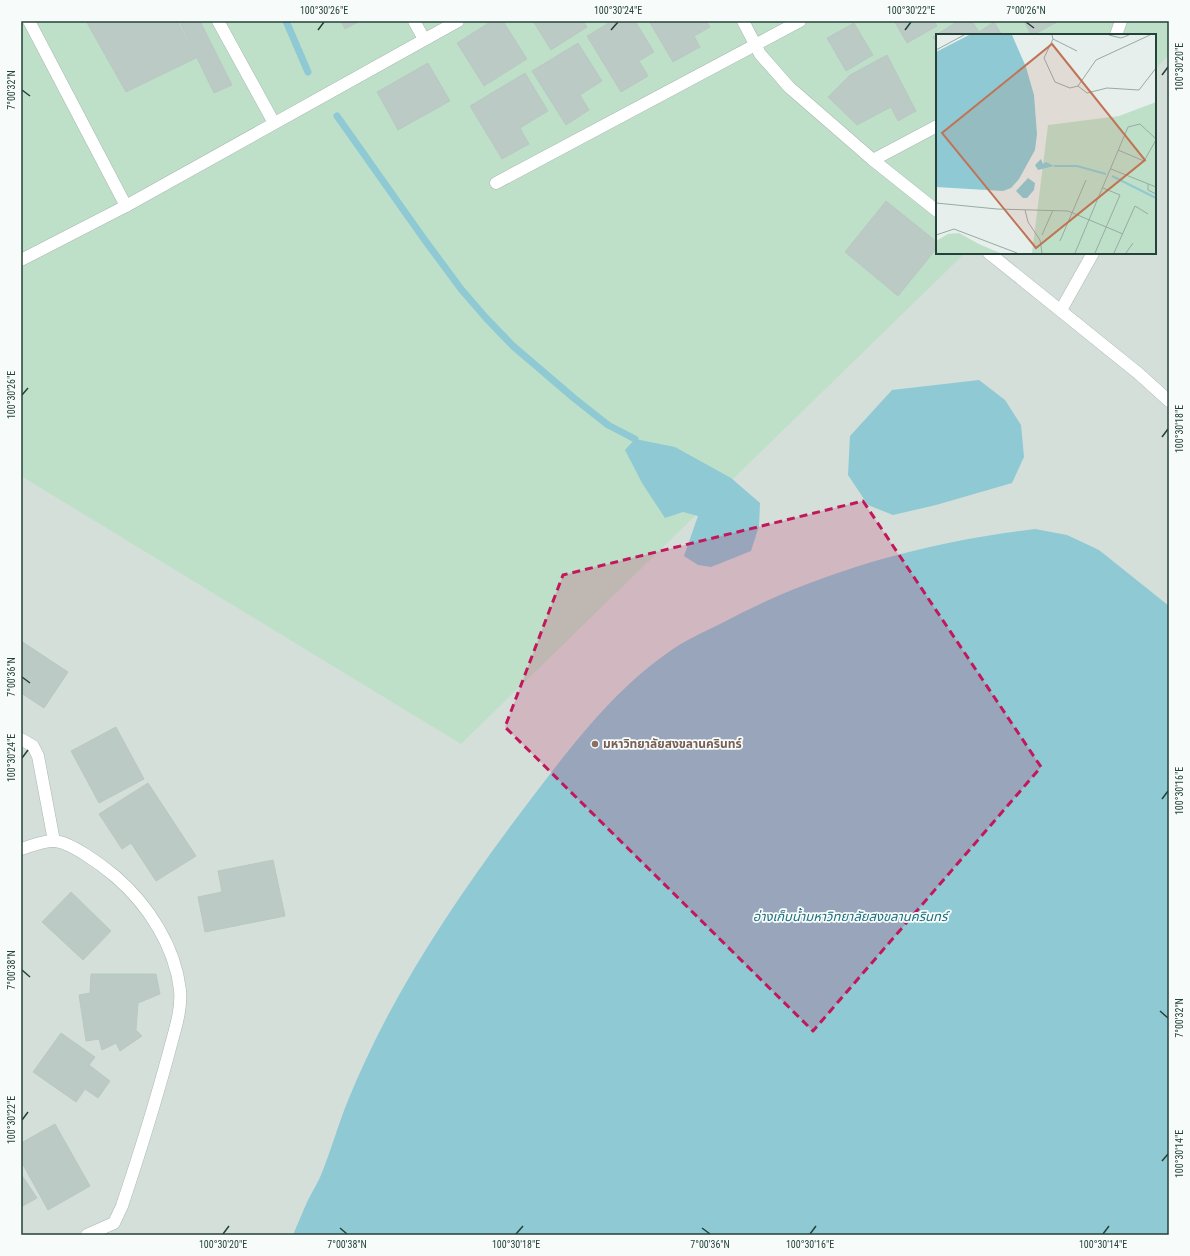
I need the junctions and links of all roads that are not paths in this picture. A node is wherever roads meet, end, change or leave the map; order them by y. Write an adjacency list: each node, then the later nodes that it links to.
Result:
1 (29, 21): 15 (street)
2 (218, 21): 11 (street)
3 (414, 21): 9 (street)
4 (458, 21): 9 (street)
5 (743, 21): 10 (street)
6 (800, 21): 10 (street)
7 (1121, 21): 8 (street)
8 (1116, 34)
9 (424, 39): 11 (street)
10 (754, 44): 13 (street); 14 (street)
11 (274, 123): 15 (street)
12 (936, 127): 13 (street)
13 (873, 160): 16 (street)
14 (496, 183)
15 (126, 206): 19 (street)
16 (936, 210)
17 (990, 254): 20 (street)
18 (1092, 254): 20 (street)
19 (21, 260)
20 (1061, 310): 21 (street)
21 (1169, 401)
22 (21, 739): 23 (street)
23 (54, 841): 24 (street); 25 (street)
24 (21, 849)
25 (87, 1235)

